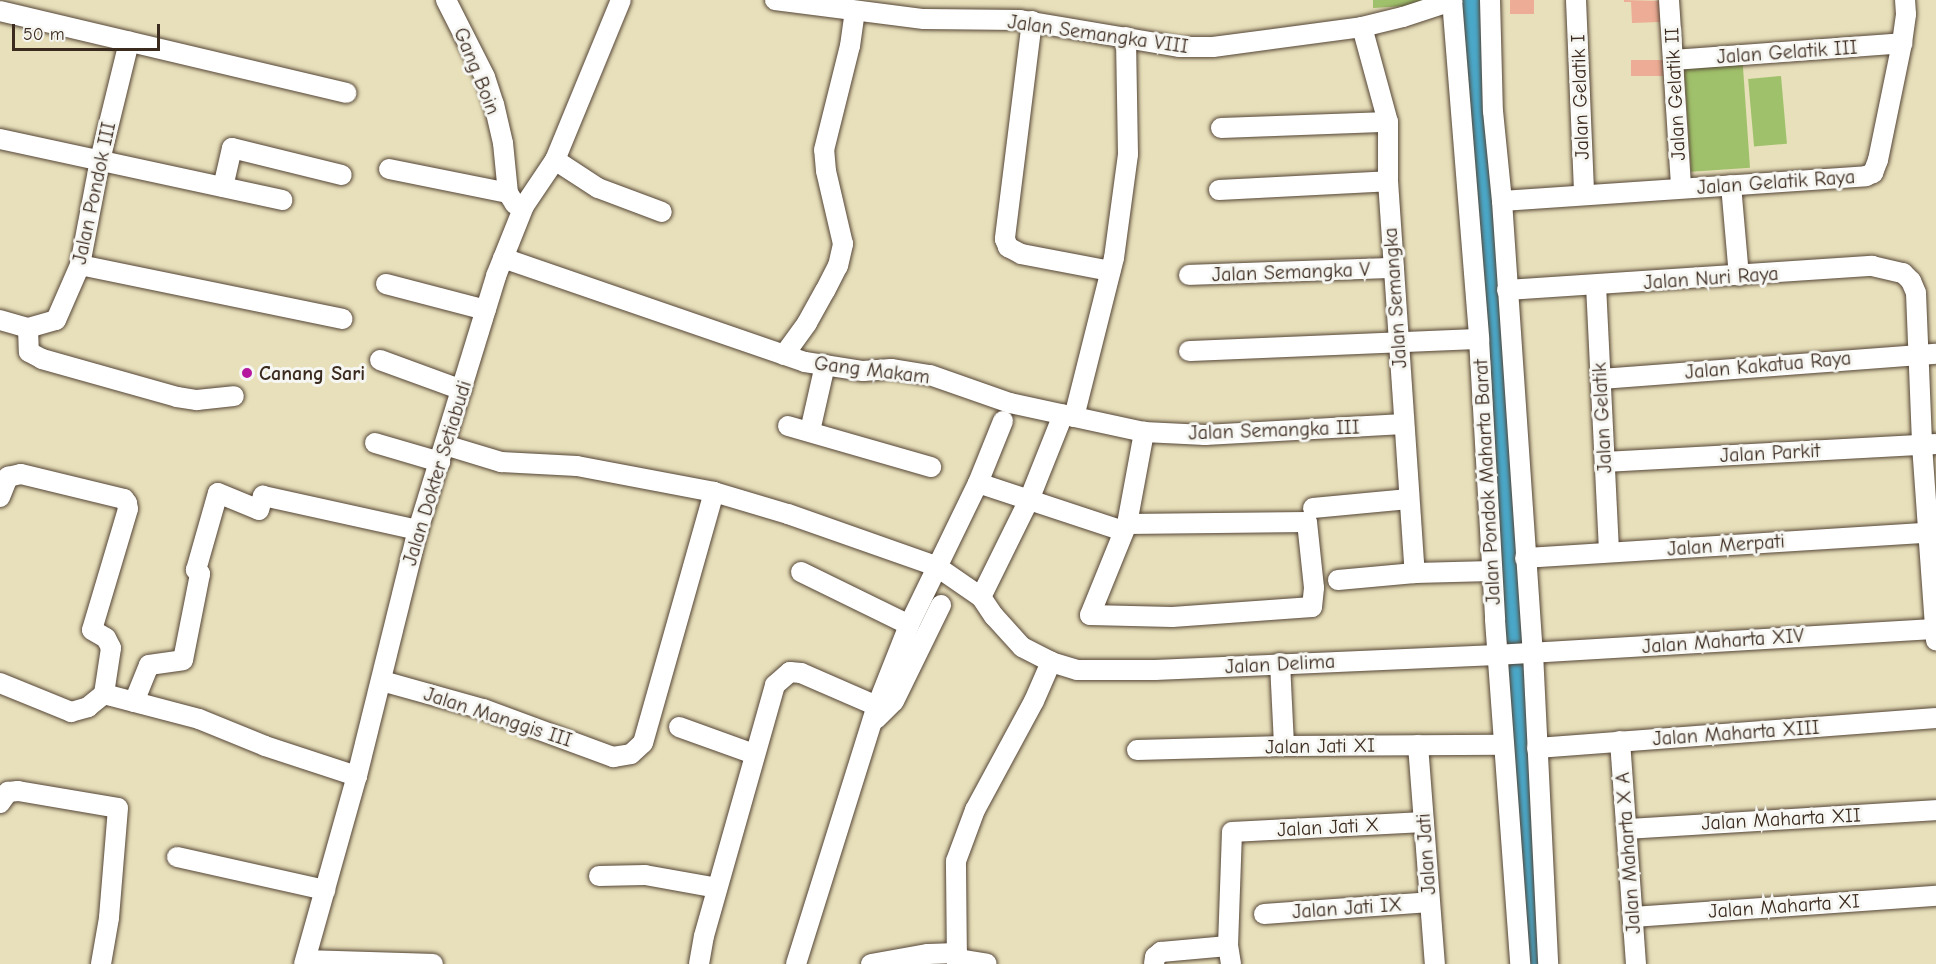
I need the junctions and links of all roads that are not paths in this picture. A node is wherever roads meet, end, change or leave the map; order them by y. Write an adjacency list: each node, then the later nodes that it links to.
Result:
1 (446, 0): 30 (street, Gang Boin)
2 (621, 0): 22 (street, Jalan Dokter Setiabudi)
3 (775, 0): 10 (street, Jalan Semangka VIII)
4 (1452, 0): 12 (street, Jalan Semangka VIII); 49 (street, Jalan Pondok Maharta Barat)
5 (1490, 0): 33 (street, Jalan Pondok Maharta Barat)
6 (1576, 0): 31 (street, Jalan Gelatik I)
7 (1669, 0): 16 (street, Jalan Gelatik II)
8 (1905, 0): 15 (street, Jalan Gelatik Raya)
9 (9, 8): 14 (street)
10 (863, 8): 11 (street, Jalan Semangka VIII); 53 (street)
11 (1032, 21): 13 (street, Jalan Semangka VIII); 39 (street)
12 (1362, 27): 13 (street, Jalan Semangka VIII); 18 (street, Jalan Semangka)
13 (1126, 38): 39 (street)
14 (129, 42): 17 (street); 21 (street, Jalan Pondok III)
15 (1902, 43): 16 (street, Jalan Gelatik III); 26 (street, Jalan Gelatik Raya)
16 (1673, 60): 28 (street, Jalan Gelatik II)
17 (346, 93)
18 (1388, 122): 19 (street); 25 (street, Jalan Semangka)
19 (1221, 128)
20 (0, 139): 21 (street)
21 (100, 160): 27 (street); 37 (street, Jalan Pondok III)
22 (555, 160): 34 (street, Jalan Dokter Setiabudi); 35 (street)
23 (389, 169): 30 (street)
24 (342, 175): 27 (street)
25 (1388, 181): 29 (street); 38 (street, Jalan Semangka)
26 (1731, 184): 28 (street, Jalan Gelatik Raya); 41 (street)
27 (223, 187): 32 (street)
28 (1681, 188): 31 (street, Jalan Gelatik Raya)
29 (1218, 190)
30 (508, 193): 34 (street)
31 (1584, 194): 33 (street, Jalan Gelatik Raya)
32 (282, 200)
33 (1502, 201): 44 (street, Jalan Pondok Maharta Barat)
34 (524, 206): 36 (street, Jalan Dokter Setiabudi)
35 (662, 212)
36 (503, 258): 45 (street, Jalan Dokter Setiabudi); 53 (street, Gang Makam)
37 (80, 265): 46 (street); 48 (street, Jalan Pondok III)
38 (1394, 268): 40 (street, Jalan Semangka V); 50 (street, Jalan Semangka)
39 (1110, 271): 59 (street)
40 (1189, 275)
41 (1738, 276): 43 (street, Jalan Nuri Raya); 52 (street, Jalan Nuri Raya)
42 (386, 284): 45 (street)
43 (1596, 285): 44 (street, Jalan Nuri Raya); 56 (street, Jalan Gelatik)
44 (1507, 290): 80 (street, Jalan Pondok Maharta Barat)
45 (486, 310): 57 (street, Jalan Dokter Setiabudi)
46 (344, 319)
47 (0, 320): 48 (street)
48 (28, 328): 58 (street)
49 (1479, 339): 50 (street); 82 (street, Jalan Pondok Maharta Barat)
50 (1398, 343): 51 (street); 61 (street, Jalan Semangka)
51 (1189, 351)
52 (1927, 354): 56 (street, Jalan Kakatua Raya); 66 (street)
53 (784, 355): 55 (street, Gang Makam)
54 (380, 360): 57 (street)
55 (825, 365): 59 (street, Gang Makam); 63 (street)
56 (1601, 379): 68 (street, Jalan Gelatik)
57 (462, 390): 67 (street, Jalan Dokter Setiabudi)
58 (234, 396)
59 (1069, 416): 64 (street, Gang Makam); 74 (street)
60 (1003, 421): 70 (street)
61 (1404, 424): 64 (street, Jalan Semangka III); 73 (street, Jalan Semangka)
62 (788, 426): 63 (street)
63 (810, 431): 69 (street)
64 (1144, 432): 76 (street)
65 (375, 442): 67 (street, Jalan Delima)
66 (1929, 444): 68 (street, Jalan Parkit); 78 (street)
67 (442, 453): 71 (street, Jalan Delima); 77 (street, Jalan Dokter Setiabudi)
68 (1605, 462): 79 (street, Jalan Gelatik)
69 (931, 467)
70 (978, 483): 74 (street); 81 (street)
71 (714, 492): 81 (street, Jalan Delima); 93 (street, Jalan Manggis III)
72 (0, 496): 95 (street)
73 (1409, 499): 75 (street); 84 (street, Jalan Semangka)
74 (1029, 500): 76 (street); 86 (street)
75 (1313, 508)
76 (1125, 527): 76 (street)
77 (418, 530): 93 (street, Jalan Dokter Setiabudi); 96 (street)
78 (1932, 532): 79 (street, Jalan Merpati); 89 (street)
79 (1609, 552): 80 (street, Jalan Merpati)
80 (1525, 558): 90 (street, Jalan Pondok Maharta Barat)
81 (936, 566): 86 (street, Jalan Delima); 88 (street)
82 (1492, 571): 84 (street); 90 (street, Jalan Pondok Maharta Barat)
83 (801, 572): 88 (street)
84 (1415, 573): 85 (street)
85 (1338, 580)
86 (981, 597): 91 (street, Jalan Delima)
87 (941, 605): 97 (street)
88 (909, 625): 97 (street)
89 (1936, 632): 90 (street, Jalan Maharta XIV)
90 (1516, 654): 92 (street, Jalan Delima); 102 (street, Jalan Pondok Maharta Barat); 104 (street, Jalan Pondok Maharta Barat)
91 (1051, 662): 92 (street, Jalan Delima); 121 (street)
92 (1280, 663): 103 (street)
93 (382, 681): 107 (street, Jalan Dokter Setiabudi)
94 (0, 683): 95 (street)
95 (104, 694): 96 (street)
96 (134, 702): 107 (street)
97 (874, 715): 106 (street); 127 (street)
98 (1936, 718): 100 (street, Jalan Maharta XIII)
99 (679, 727): 106 (street)
100 (1620, 741): 104 (street, Jalan Maharta XIII); 111 (street, Jalan Maharta X A)
101 (1418, 745): 102 (street, Jalan Jati XI); 103 (street, Jalan Jati XI); 110 (street, Jalan Jati)
102 (1504, 745): 131 (street, Jalan Pondok Maharta Barat)
103 (1284, 746): 105 (street, Jalan Jati XI)
104 (1537, 748): 132 (street, Jalan Pondok Maharta Barat)
105 (1137, 750)
106 (754, 754): 114 (street)
107 (357, 776): 115 (street, Jalan Dokter Setiabudi)
108 (0, 803): 124 (street)
109 (1936, 810): 111 (street, Jalan Maharta XII)
110 (1424, 822): 117 (street, Jalan Jati); 120 (street, Jalan Jati X)
111 (1627, 829): 119 (street, Jalan Maharta X A)
112 (177, 857): 115 (street)
113 (599, 876): 114 (street)
114 (717, 888): 126 (street)
115 (325, 890): 123 (street, Jalan Dokter Setiabudi)
116 (1936, 896): 119 (street, Jalan Maharta XI)
117 (1430, 902): 118 (street, Jalan Jati IX); 130 (street, Jalan Jati)
118 (1264, 914)
119 (1633, 917): 133 (street, Jalan Maharta X A)
120 (1229, 955): 122 (street)
121 (957, 958): 128 (street); 129 (street)
122 (1158, 958)
123 (305, 962): 125 (street)
124 (101, 964)
125 (433, 964)
126 (699, 964)
127 (796, 964)
128 (871, 964)
129 (987, 964)
130 (1435, 964)
131 (1520, 964)
132 (1548, 964)
133 (1636, 964)

